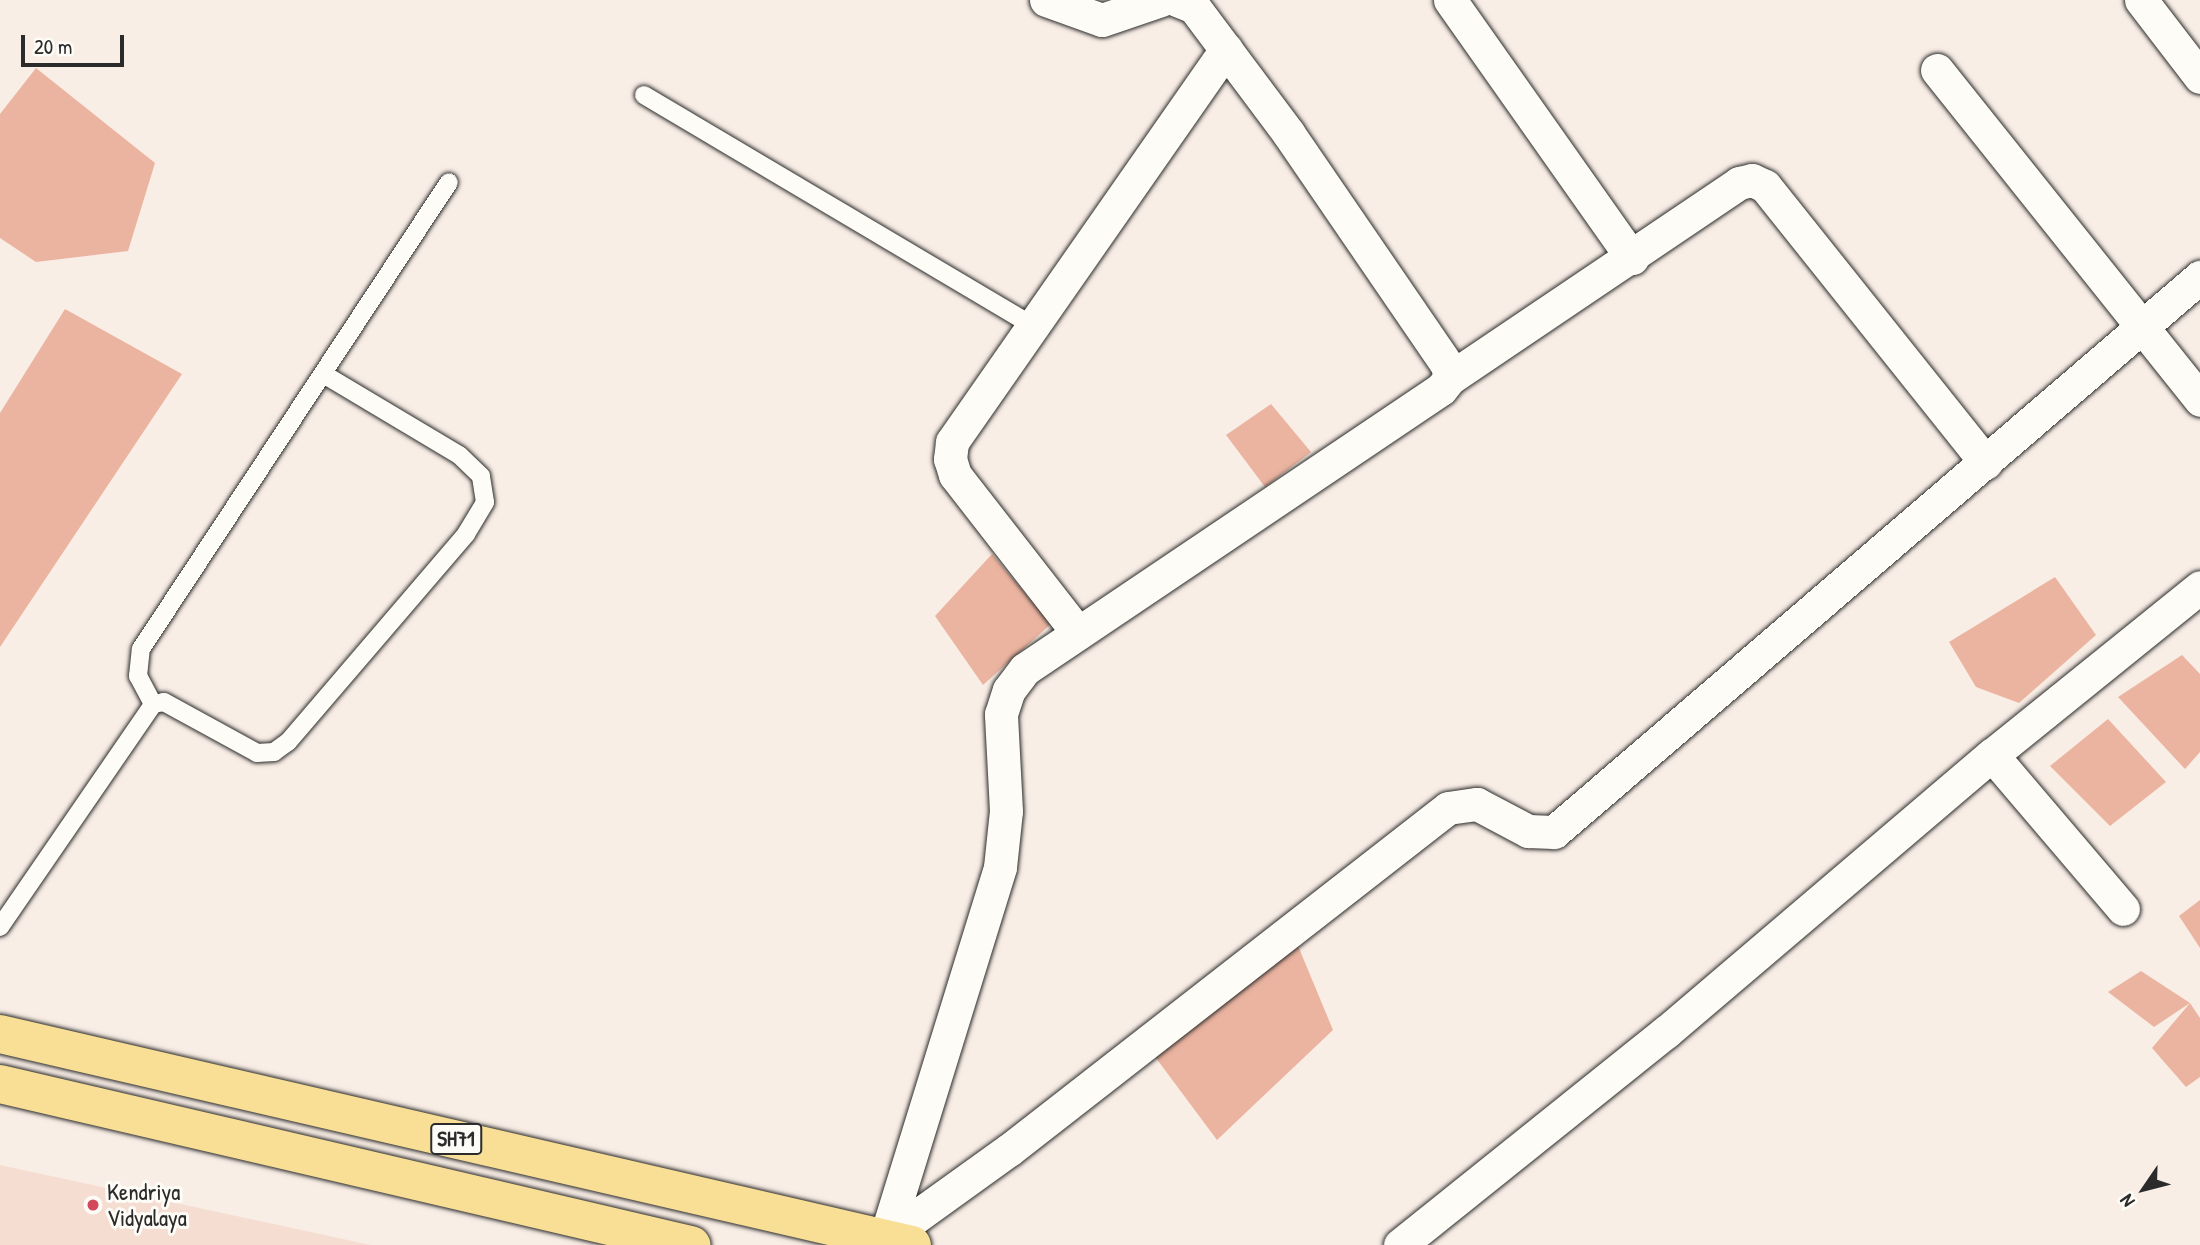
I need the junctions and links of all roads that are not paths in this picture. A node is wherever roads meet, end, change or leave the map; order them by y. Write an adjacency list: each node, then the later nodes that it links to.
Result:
1 (1046, 0): 2 (street)
2 (1161, 0)
3 (1177, 0): 6 (street)
4 (1450, 0): 11 (street)
5 (2141, 0): 8 (street)
6 (1226, 49): 13 (street); 16 (street)
7 (1937, 70): 14 (street)
8 (2200, 77)
9 (644, 95): 13 (lane)
10 (449, 182): 15 (lane)
11 (1632, 258): 16 (street); 18 (street)
12 (2200, 277): 14 (street)
13 (1033, 327): 20 (street)
14 (2140, 327): 17 (street); 18 (street)
15 (323, 374): 21 (lane); 21 (lane)
16 (1450, 378): 20 (street)
17 (2200, 400)
18 (1986, 463): 27 (street)
19 (2200, 587): 22 (street)
20 (1078, 633): 27 (street)
21 (153, 704): 24 (lane)
22 (1992, 755): 23 (street); 29 (street)
23 (2123, 909)
24 (0, 928)
25 (0, 1034): 27 (main road, SH71)
26 (0, 1084): 28 (main road, SH71)
27 (894, 1243)
28 (691, 1245)
29 (1400, 1245)

